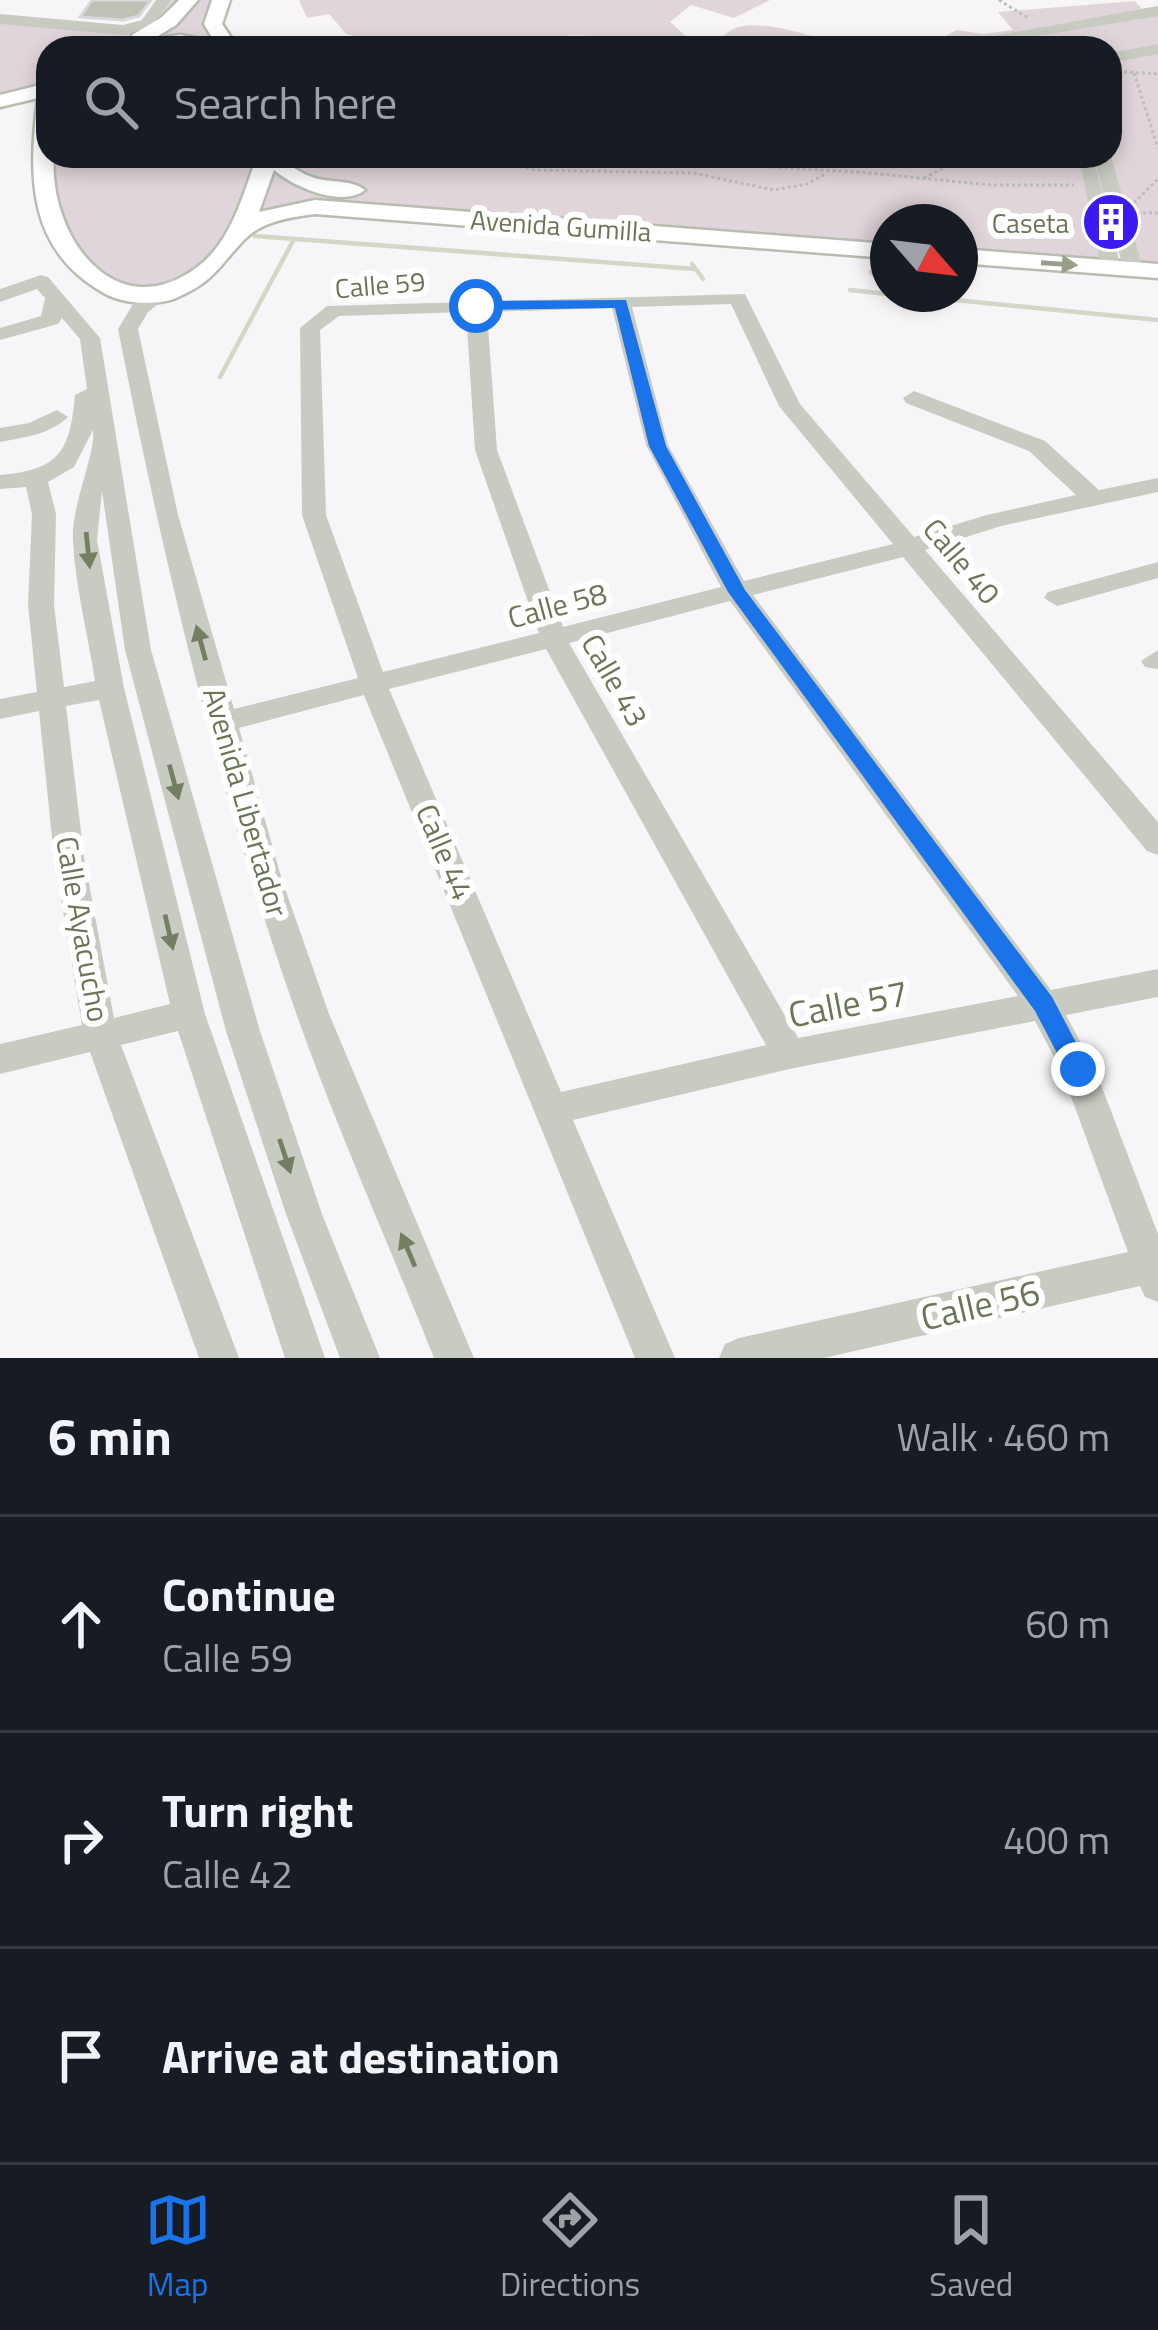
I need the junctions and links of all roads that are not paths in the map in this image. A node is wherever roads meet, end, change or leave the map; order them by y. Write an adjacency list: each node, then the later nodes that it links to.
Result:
1 (164, 0): 7 (street)
2 (189, 0): 9 (main road)
3 (221, 0): 10 (main road)
4 (58, 6): 7 (street)
5 (1158, 11): 8 (street)
6 (0, 19): 7 (street)
7 (46, 24)
8 (1062, 27): 11 (street); 12 (street); 13 (street)
9 (144, 36)
10 (219, 36)
11 (1008, 36)
12 (1061, 36)
13 (1068, 36)
14 (1158, 49): 15 (street)
15 (1122, 56)
16 (265, 168): 21 (main road)
17 (282, 168): 20 (main road, Avenida Gumilla)
18 (1092, 168): 27 (street)
19 (1092, 168): 27 (street)
20 (870, 229)
21 (238, 231): 23 (main road, Avenida Gumilla); 26 (main road)
22 (978, 239): 27 (main road)
23 (870, 250)
24 (1158, 250): 27 (main road)
25 (978, 257): 27 (main road, one-way to 27)
26 (207, 261): 29 (main road); 54 (street, Avenida Libertador, one-way to 26)
27 (1127, 261)
28 (18, 265): 29 (main road)
29 (48, 289): 30 (street); 35 (street); 36 (street, Avenida Libertador)
30 (0, 296)
31 (621, 303): 32 (street, Calle 59); 33 (street, Calle 59); 47 (street)
32 (744, 304): 45 (street, Calle 40)
33 (476, 306): 34 (street, Calle 59); 49 (street, Calle 43)
34 (310, 328): 50 (street, Calle 44)
35 (0, 334)
36 (93, 362): 39 (street, Avenida Libertador); 40 (street)
37 (914, 398): 44 (street)
38 (0, 435): 40 (street)
39 (104, 436): 51 (street, Avenida Libertador, one-way to 51); 66 (street, Avenida Libertador, one-way to 66)
40 (61, 467): 41 (street)
41 (36, 481): 42 (street); 52 (street, Calle Ayacucho)
42 (0, 482)
43 (1158, 485): 44 (street, Calle 58)
44 (1092, 497): 45 (street, Calle 58)
45 (907, 548): 47 (street, Calle 58); 55 (street, Calle 40)
46 (1158, 570): 48 (street)
47 (737, 592): 49 (street, Calle 58); 57 (street)
48 (1057, 598)
49 (554, 640): 50 (street, Calle 58); 60 (street, Calle 43)
50 (374, 683): 54 (street, Calle 58); 62 (street, Calle 44)
51 (110, 688): 52 (street); 58 (street, Avenida Libertador, one-way to 58)
52 (51, 700): 53 (street); 59 (street, Calle Ayacucho)
53 (0, 709)
54 (222, 722): 67 (street, Avenida Libertador, one-way to 54)
55 (1158, 843)
56 (1158, 983): 57 (street, Calle 57)
57 (1043, 1004): 60 (street, Calle 57); 63 (street)
58 (189, 1014): 59 (street); 65 (street, Avenida Libertador)
59 (100, 1034): 61 (street); 64 (street, Calle Ayacucho)
60 (789, 1054): 62 (street, Calle 57)
61 (0, 1059)
62 (555, 1109): 68 (street, Calle 44)
63 (1155, 1275): 69 (street, Calle 56)
64 (219, 1358)
65 (305, 1358)
66 (360, 1358)
67 (454, 1358)
68 (655, 1358)
69 (739, 1358)

